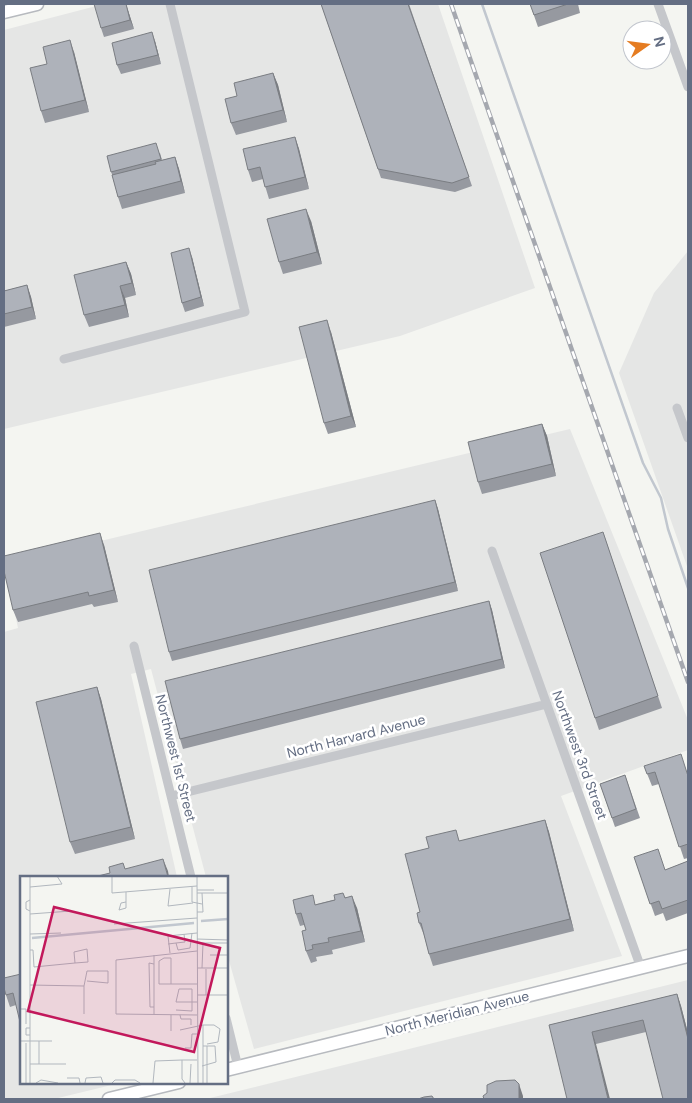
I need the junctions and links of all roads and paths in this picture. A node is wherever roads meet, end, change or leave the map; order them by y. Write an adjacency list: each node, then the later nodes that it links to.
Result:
1 (37, 4): 4 (main road)
2 (170, 4): 6 (street)
3 (658, 4): 5 (street)
4 (4, 12)
5 (688, 87)
6 (64, 359)
7 (677, 408): 8 (street)
8 (688, 438)
9 (492, 551): 11 (street, Northwest 3rd Street)
10 (134, 646): 12 (street, Northwest 1st Street)
11 (547, 704): 12 (street, North Harvard Avenue); 15 (street, Northwest 3rd Street)
12 (172, 796): 13 (street, Northwest 1st Street)
13 (192, 876)
14 (688, 956): 15 (main road, North Meridian Avenue)
15 (641, 968): 17 (main road, North Meridian Avenue)
16 (228, 1035): 17 (street)
17 (232, 1068)
18 (175, 1083): 19 (main road)
19 (110, 1099)

